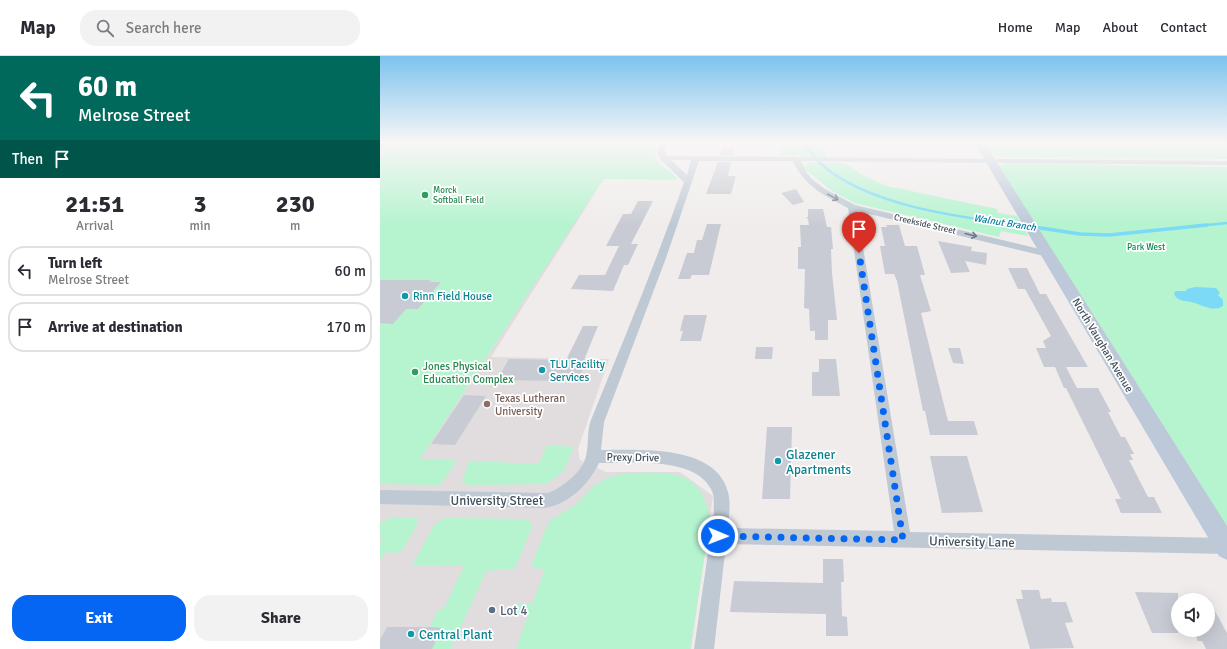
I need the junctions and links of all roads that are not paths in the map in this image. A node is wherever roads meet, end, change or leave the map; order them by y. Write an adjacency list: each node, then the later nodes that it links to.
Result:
1 (678, 170): 5 (street)
2 (692, 170): 5 (street, Prexy Drive)
3 (801, 170): 6 (street, Creekside Street, one-way to 6)
4 (995, 170): 7 (street, North Vaughan Avenue)
5 (688, 182): 8 (street, Prexy Drive)
6 (852, 207): 7 (street, Creekside Street, one-way to 7); 11 (street)
7 (1046, 251): 12 (street, North Vaughan Avenue)
8 (594, 457): 9 (street, University Street); 10 (street, Prexy Drive)
9 (380, 497)
10 (718, 536): 11 (street, University Lane); 13 (street, Prexy Drive)
11 (903, 540): 12 (street, University Lane)
12 (1227, 547)
13 (704, 649)

